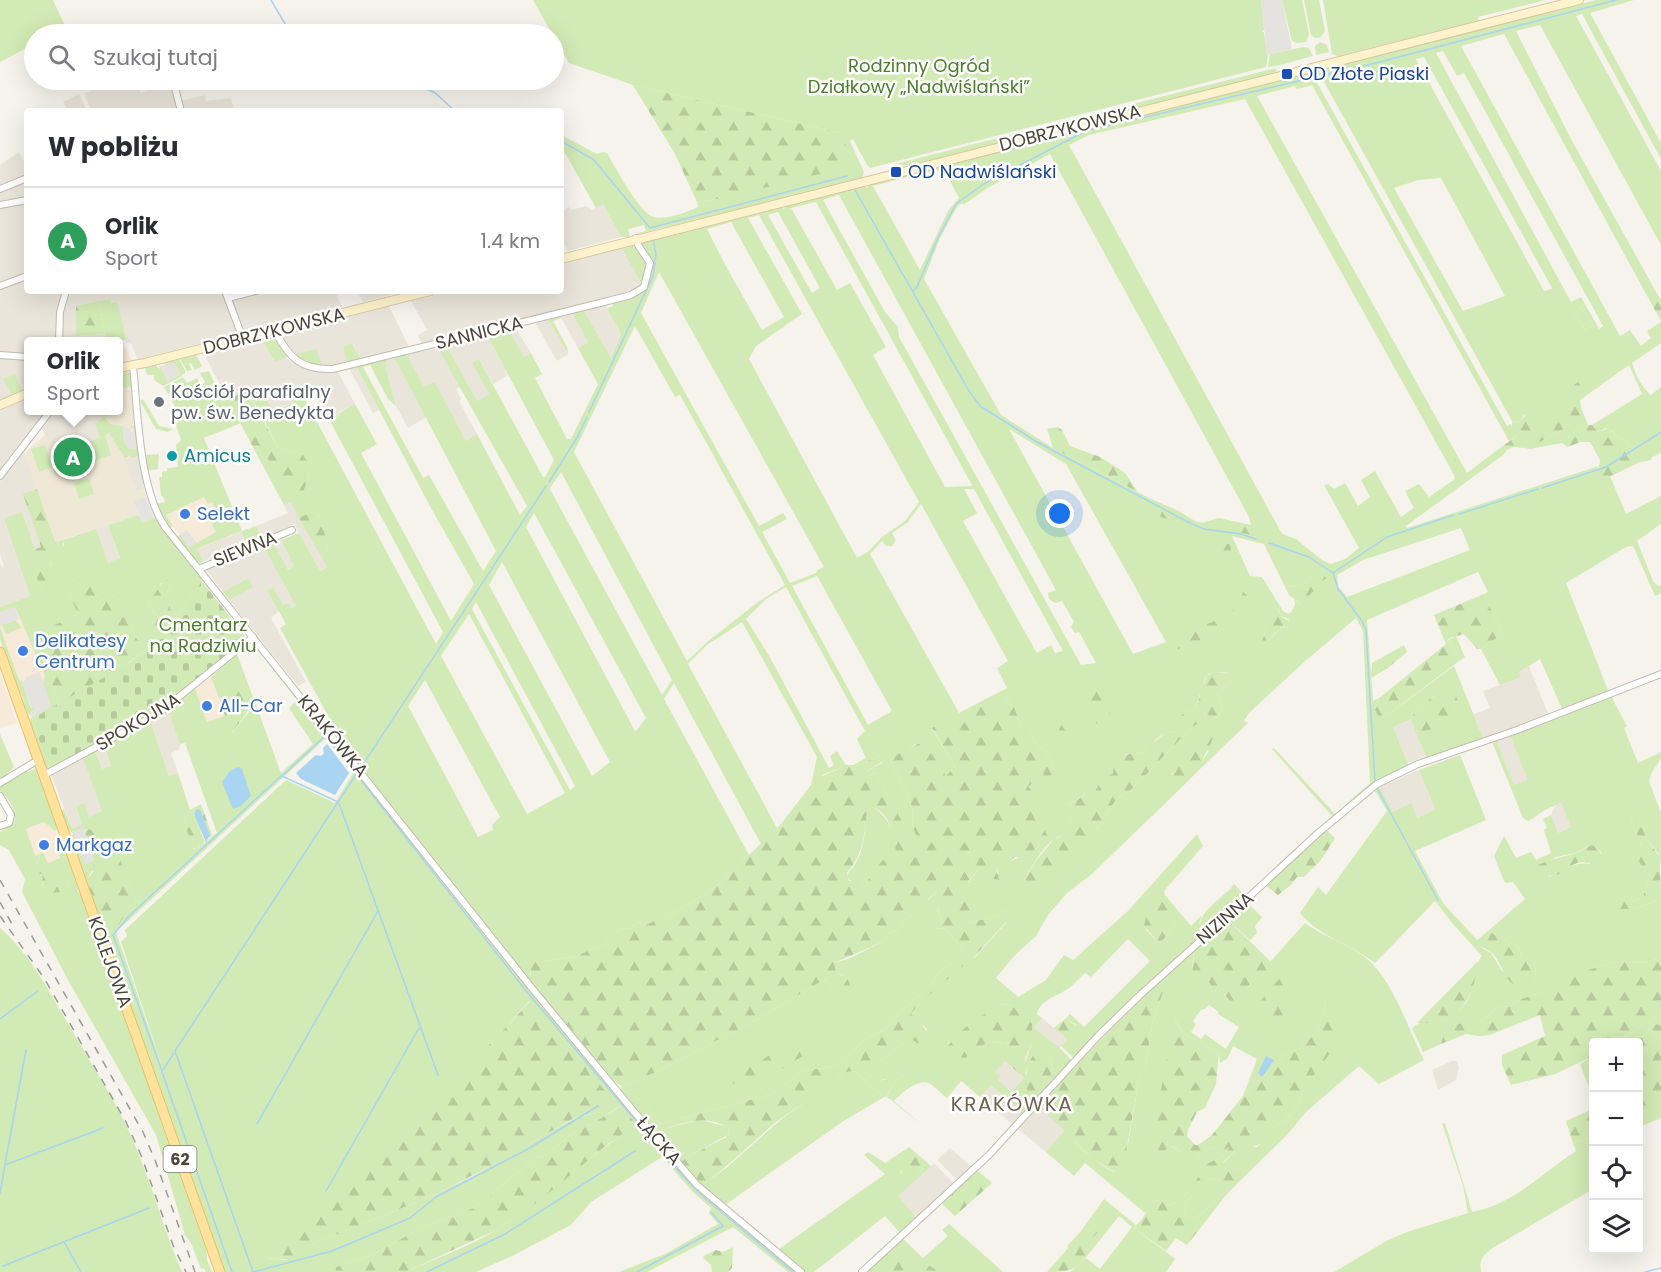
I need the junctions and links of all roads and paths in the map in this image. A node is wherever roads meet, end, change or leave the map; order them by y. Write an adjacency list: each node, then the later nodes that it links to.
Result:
1 (1580, 0): 8 (main road, DOBRZYKOWSKA)
2 (176, 90): 3 (street)
3 (180, 108)
4 (24, 179): 5 (street)
5 (0, 189)
6 (24, 201): 7 (street)
7 (0, 205)
8 (636, 238): 9 (main road, DOBRZYKOWSKA); 15 (street, SANNICKA)
9 (564, 257)
10 (24, 277): 11 (street)
11 (0, 286)
12 (65, 294): 16 (street)
13 (418, 294): 15 (main road, DOBRZYKOWSKA)
14 (226, 295): 17 (street)
15 (275, 331): 17 (main road, DOBRZYKOWSKA)
16 (59, 337)
17 (243, 339): 20 (main road, DOBRZYKOWSKA)
18 (0, 355): 19 (street)
19 (24, 357)
20 (133, 366): 21 (main road, DOBRZYKOWSKA); 27 (street, KRAKÓWKA)
21 (123, 367)
22 (24, 395): 23 (main road)
23 (0, 405)
24 (48, 415): 25 (street)
25 (0, 476)
26 (292, 530): 27 (street, SIEWNA)
27 (199, 569): 28 (street, KRAKÓWKA)
28 (253, 637): 32 (street, SPOKOJNA); 36 (street, KRAKÓWKA)
29 (0, 652): 31 (main road, KOLEJOWA / 62)
30 (1661, 674): 39 (street, NIZINNA)
31 (38, 760): 32 (main road, KOLEJOWA / 62); 33 (street)
32 (44, 775): 37 (main road, KOLEJOWA / 62)
33 (0, 783)
34 (0, 796): 35 (street)
35 (0, 826)
36 (535, 992): 38 (street, ŁĄCKA)
37 (220, 1272)
38 (801, 1272)
39 (862, 1272)

